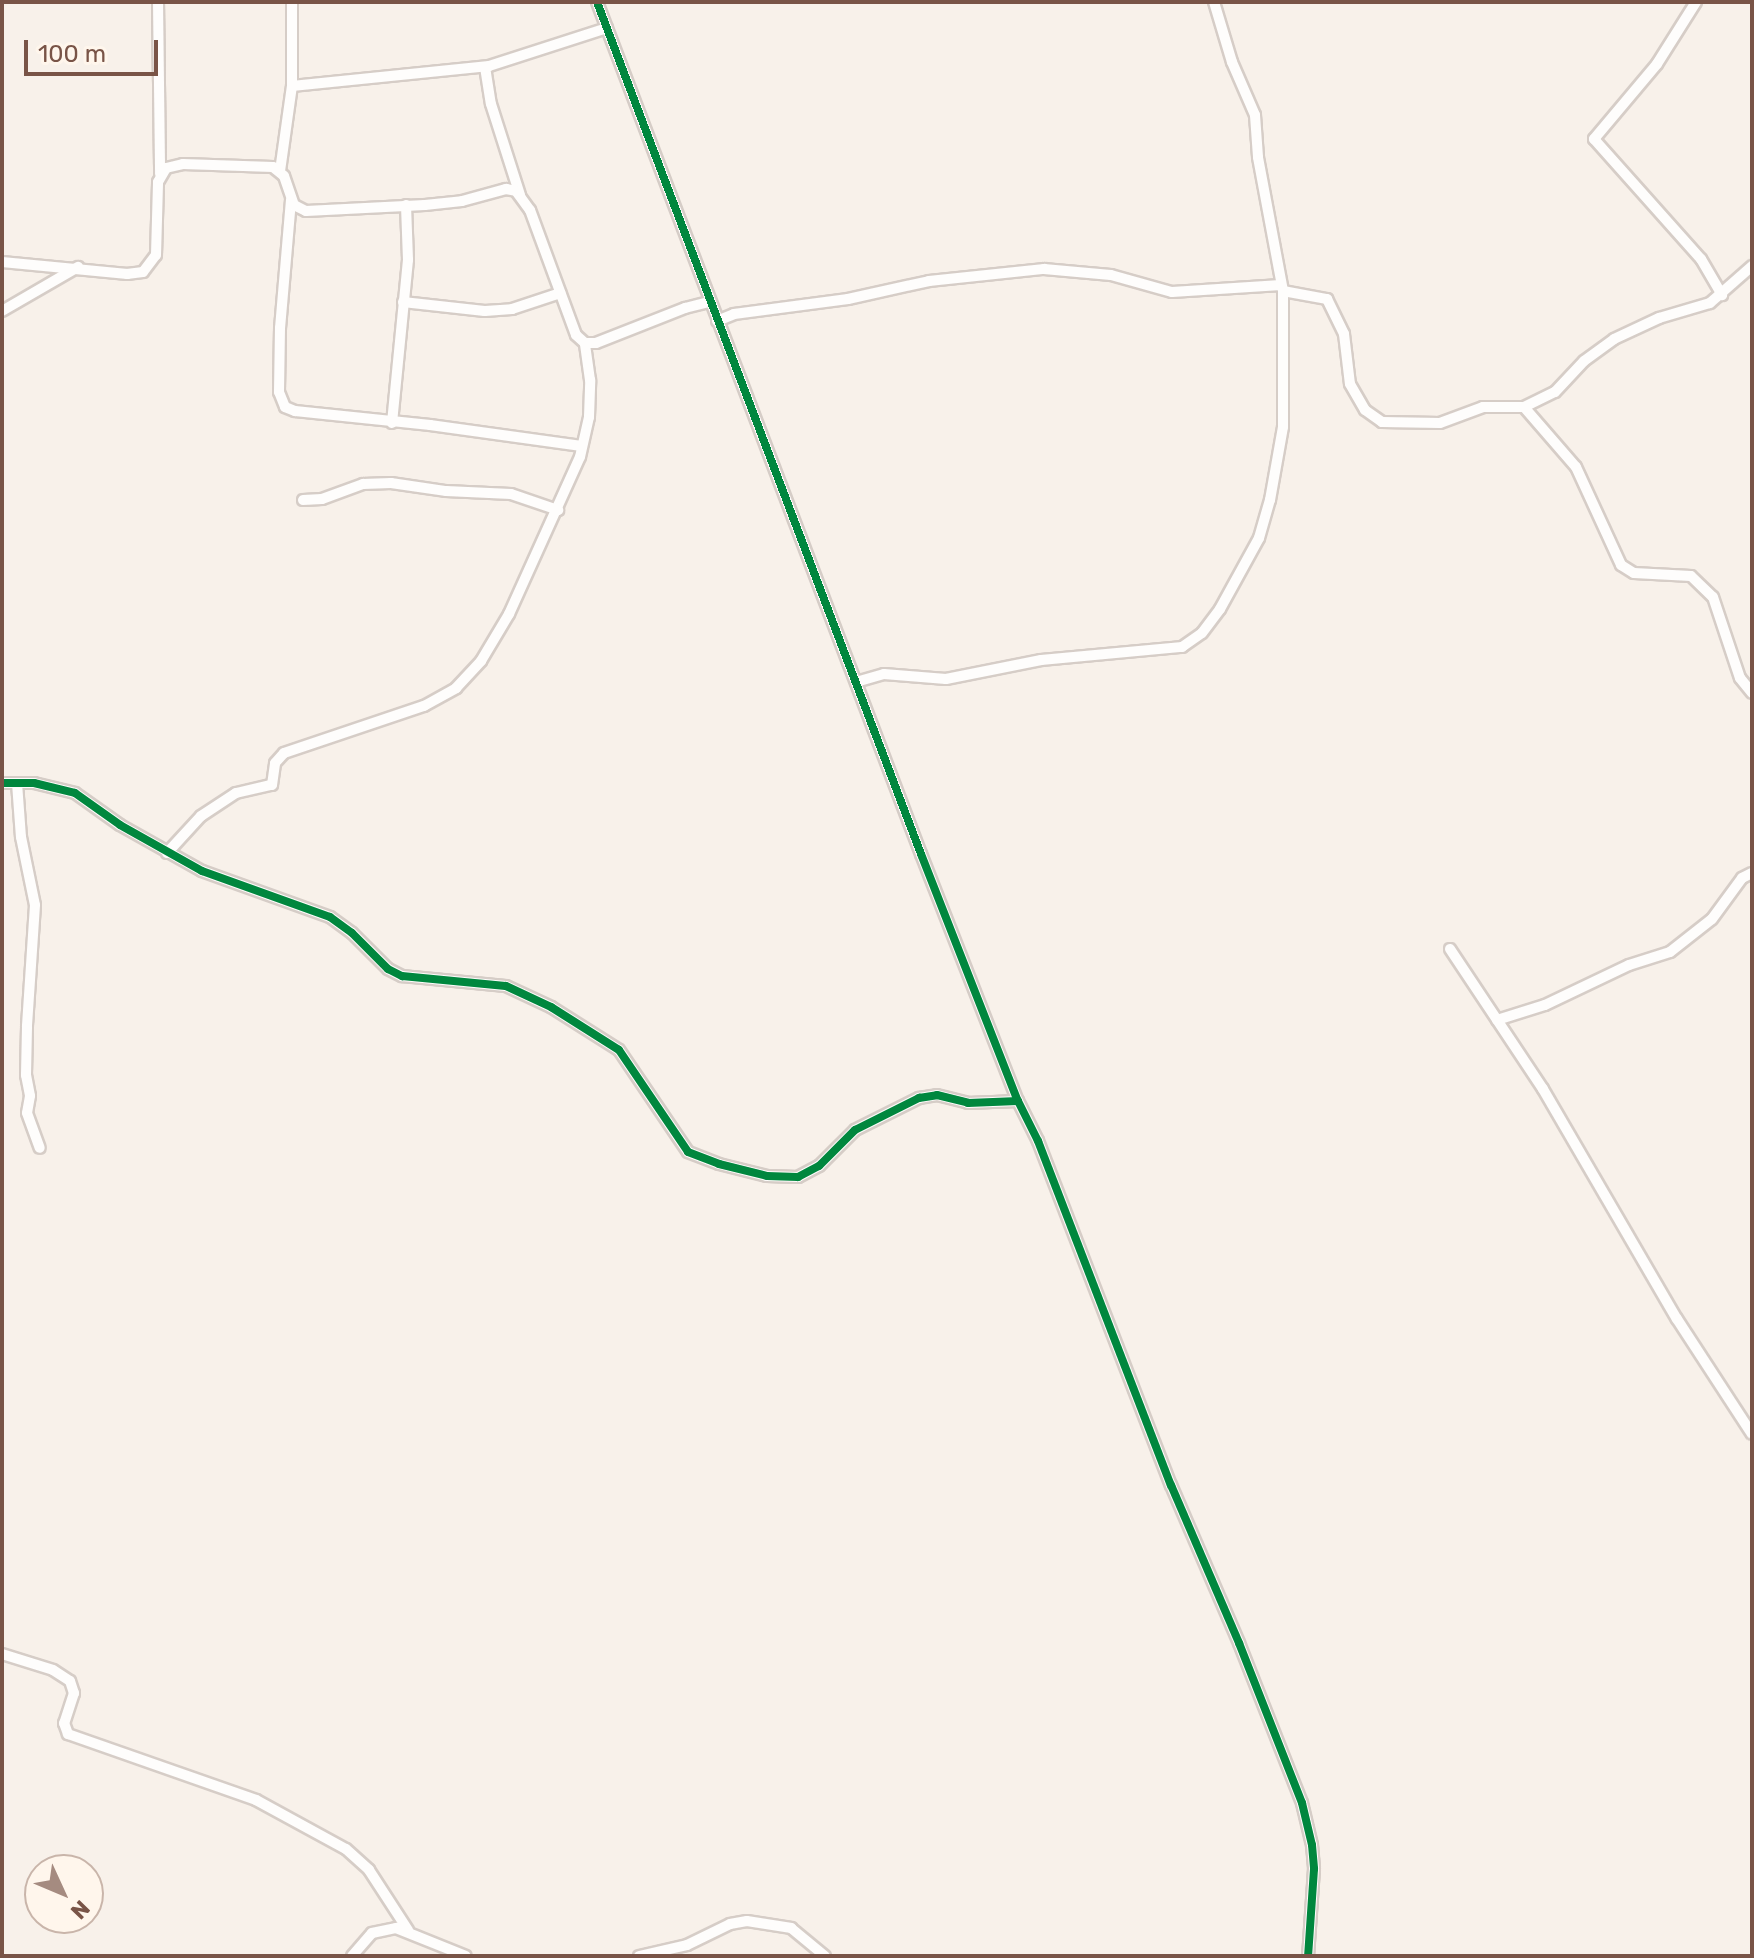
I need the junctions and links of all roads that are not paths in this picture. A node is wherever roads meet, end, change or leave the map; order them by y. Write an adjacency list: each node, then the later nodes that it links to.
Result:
1 (158, 2): 10 (street)
2 (292, 2): 8 (street)
3 (597, 2): 6 (street)
4 (1214, 2): 17 (street)
5 (1696, 2): 19 (street)
6 (607, 28): 7 (street); 21 (street)
7 (485, 67): 8 (street); 11 (street)
8 (292, 86): 9 (street)
9 (280, 171): 10 (street); 12 (street)
10 (160, 174): 16 (street)
11 (520, 195): 13 (street); 18 (street)
12 (291, 200): 13 (street); 26 (street)
13 (406, 205): 20 (street)
14 (2, 262): 16 (street)
15 (1752, 266): 19 (street)
16 (78, 267): 22 (street)
17 (1282, 288): 23 (street); 25 (street); 30 (street)
18 (560, 293): 20 (street); 24 (street)
19 (1722, 295): 25 (street)
20 (403, 302): 26 (street)
21 (709, 302): 23 (street); 24 (street)
22 (2, 311)
23 (717, 321): 30 (street)
24 (585, 343): 27 (street)
25 (1524, 407): 31 (street)
26 (392, 423): 27 (street)
27 (582, 446): 29 (street)
28 (303, 500): 29 (street)
29 (558, 510): 34 (street)
30 (856, 682): 38 (street)
31 (1752, 693)
32 (2, 783): 33 (street)
33 (17, 783): 34 (street); 39 (street)
34 (167, 853): 38 (street)
35 (1752, 873): 37 (street)
36 (1450, 949): 37 (street)
37 (1497, 1020): 40 (street)
38 (1018, 1101): 47 (street)
39 (40, 1148)
40 (1752, 1434)
41 (2, 1654): 42 (street)
42 (408, 1930): 43 (street); 44 (street)
43 (352, 1956)
44 (466, 1956)
45 (639, 1956): 46 (street)
46 (825, 1956)
47 (1308, 1956)

